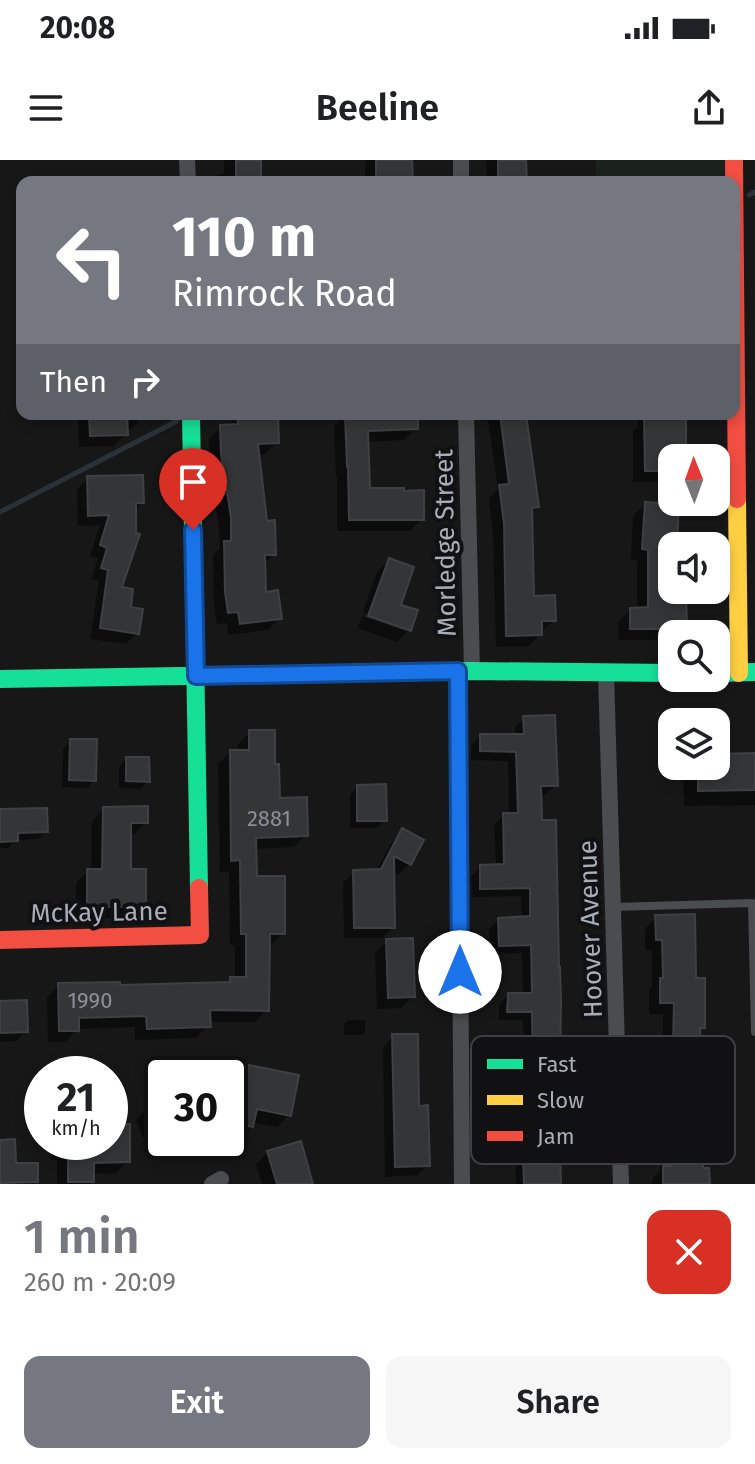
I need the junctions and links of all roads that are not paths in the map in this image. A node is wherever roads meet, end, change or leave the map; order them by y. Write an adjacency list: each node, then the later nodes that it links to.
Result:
1 (740, 397): 7 (street)
2 (191, 420): 8 (street)
3 (466, 420): 4 (street, Morledge Street)
4 (465, 671): 5 (street); 8 (street); 15 (street, Morledge Street)
5 (606, 673): 6 (street); 10 (street, Hoover Avenue)
6 (658, 673)
7 (747, 673)
8 (196, 676): 9 (street); 11 (street, McKay Lane)
9 (0, 679)
10 (613, 907): 12 (lane); 13 (street, Hoover Avenue)
11 (0, 940)
12 (755, 1032)
13 (617, 1036)
14 (620, 1164): 16 (street, Hoover Avenue)
15 (462, 1184)
16 (621, 1184)

